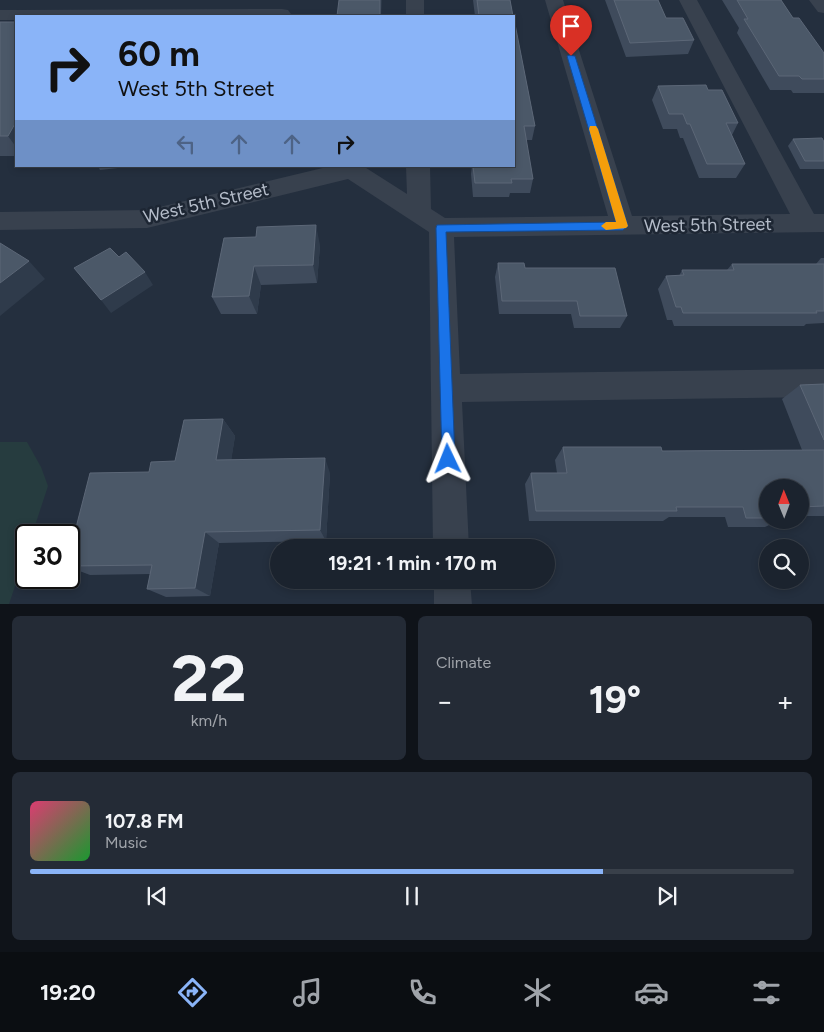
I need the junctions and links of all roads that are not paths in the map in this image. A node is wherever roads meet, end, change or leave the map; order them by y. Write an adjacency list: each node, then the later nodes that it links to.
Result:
1 (415, 0): 8 (street)
2 (554, 0): 14 (street)
3 (688, 0): 13 (street)
4 (818, 0): 5 (street)
5 (824, 8)
6 (283, 10): 7 (street)
7 (0, 15)
8 (415, 15)
9 (418, 167): 12 (street)
10 (347, 168): 11 (street, West 5th Street); 12 (street)
11 (0, 221)
12 (430, 221): 14 (street, West 5th Street); 16 (street)
13 (816, 223): 14 (street, West 5th Street)
14 (623, 226)
15 (824, 383): 16 (street)
16 (446, 388): 17 (street)
17 (451, 539)
18 (452, 589): 19 (street)
19 (453, 604)

